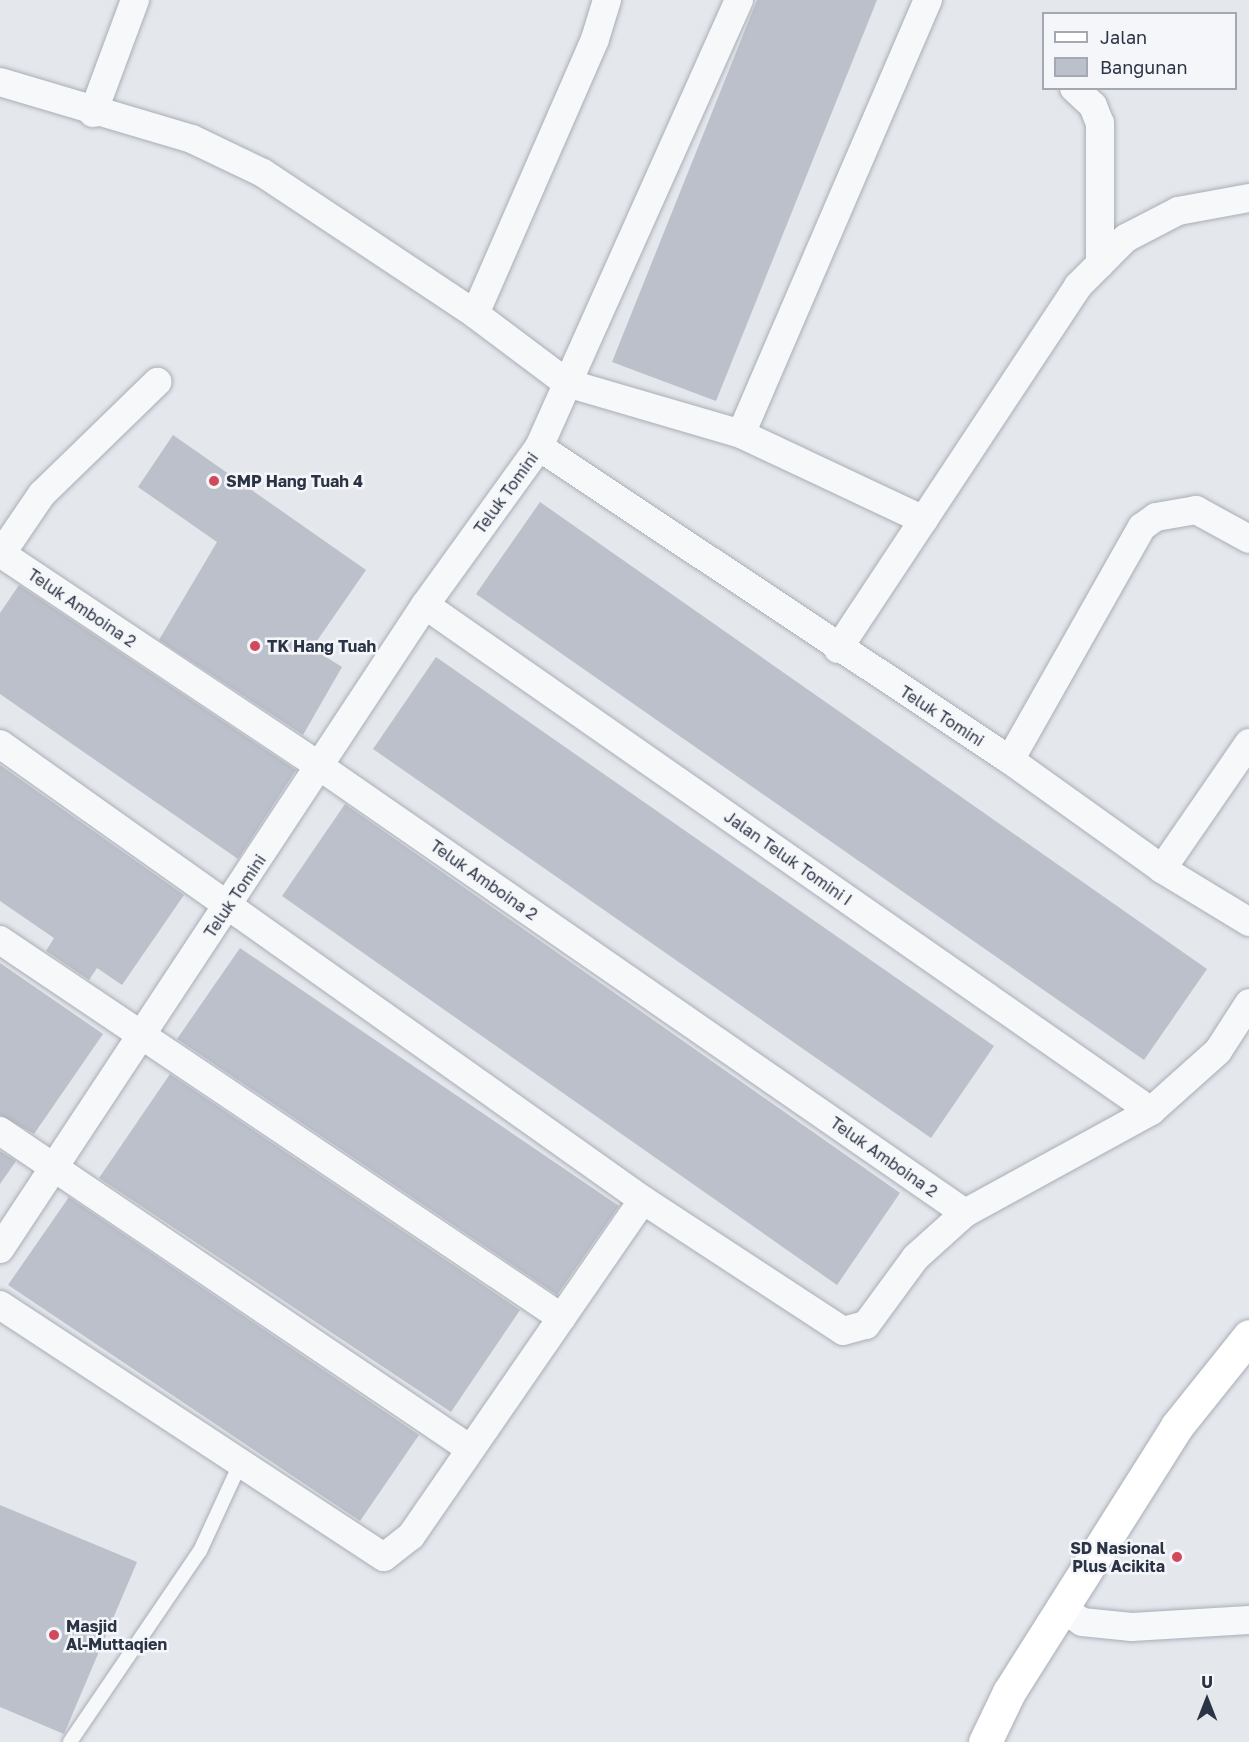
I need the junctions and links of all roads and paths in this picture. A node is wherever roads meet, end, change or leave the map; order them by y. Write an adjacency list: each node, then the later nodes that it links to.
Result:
1 (135, 0): 7 (street)
2 (607, 0): 10 (street)
3 (740, 0): 12 (street)
4 (928, 0): 13 (street)
5 (0, 82): 7 (street)
6 (1076, 90): 9 (street)
7 (93, 113): 10 (street)
8 (1249, 198): 9 (street)
9 (1100, 264): 15 (street)
10 (475, 314): 12 (street)
11 (157, 381): 17 (street)
12 (567, 383): 13 (street); 14 (street)
13 (741, 434): 15 (street)
14 (539, 447): 18 (street, Teluk Tomini); 19 (street, Teluk Tomini)
15 (924, 520): 19 (street)
16 (1249, 539): 22 (street)
17 (1, 554): 23 (street, Teluk Amboina 2)
18 (425, 605): 23 (street, Teluk Tomini); 30 (street, Jalan Teluk Tomini I)
19 (838, 649): 22 (street, Teluk Tomini)
20 (1249, 743): 24 (street)
21 (0, 744): 25 (street)
22 (1010, 760): 24 (street, Teluk Tomini)
23 (321, 768): 25 (street, Teluk Tomini); 34 (street, Teluk Amboina 2)
24 (1162, 869): 26 (street, Teluk Tomini)
25 (228, 909): 29 (street, Teluk Tomini); 33 (street)
26 (1249, 922)
27 (0, 940): 29 (street)
28 (1249, 1003): 30 (street)
29 (140, 1034): 32 (street, Teluk Tomini); 37 (street)
30 (1151, 1111): 34 (street)
31 (0, 1131): 32 (street)
32 (57, 1168): 35 (street, Teluk Tomini); 39 (street)
33 (643, 1200): 34 (street); 37 (street)
34 (965, 1213)
35 (0, 1249)
36 (0, 1305): 40 (street)
37 (562, 1318): 39 (street)
38 (1249, 1336): 41 (main road)
39 (471, 1449): 40 (street)
40 (241, 1462): 43 (lane)
41 (1063, 1609): 42 (street); 44 (main road)
42 (1249, 1620)
43 (70, 1742)
44 (985, 1742)

